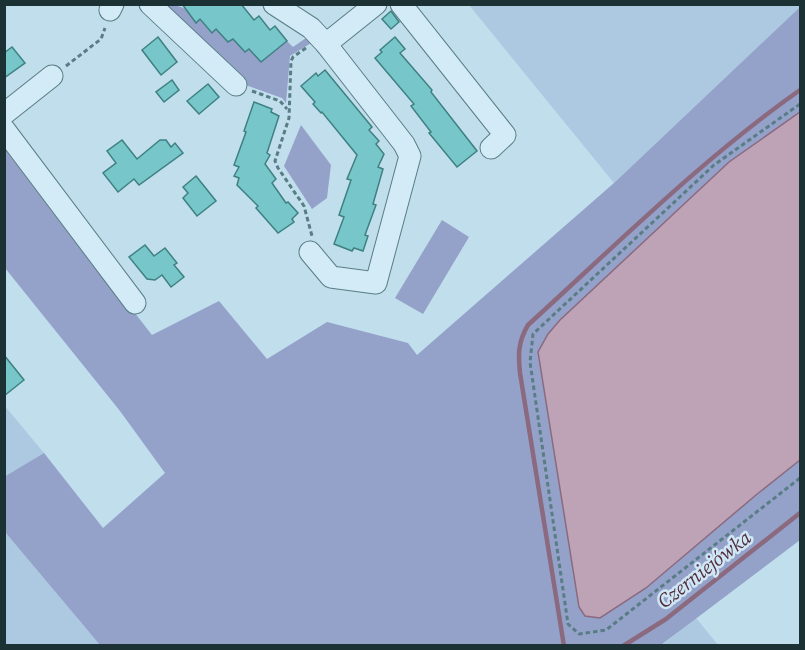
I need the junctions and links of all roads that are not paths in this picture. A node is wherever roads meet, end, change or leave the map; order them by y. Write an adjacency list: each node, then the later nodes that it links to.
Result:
1 (150, 4): 7 (street)
2 (274, 4): 5 (street)
3 (376, 4): 5 (street)
4 (401, 4): 10 (street)
5 (317, 46): 11 (street)
6 (52, 76): 8 (street)
7 (236, 85)
8 (4, 114)
9 (4, 129): 12 (street)
10 (491, 148)
11 (310, 252)
12 (135, 303)

